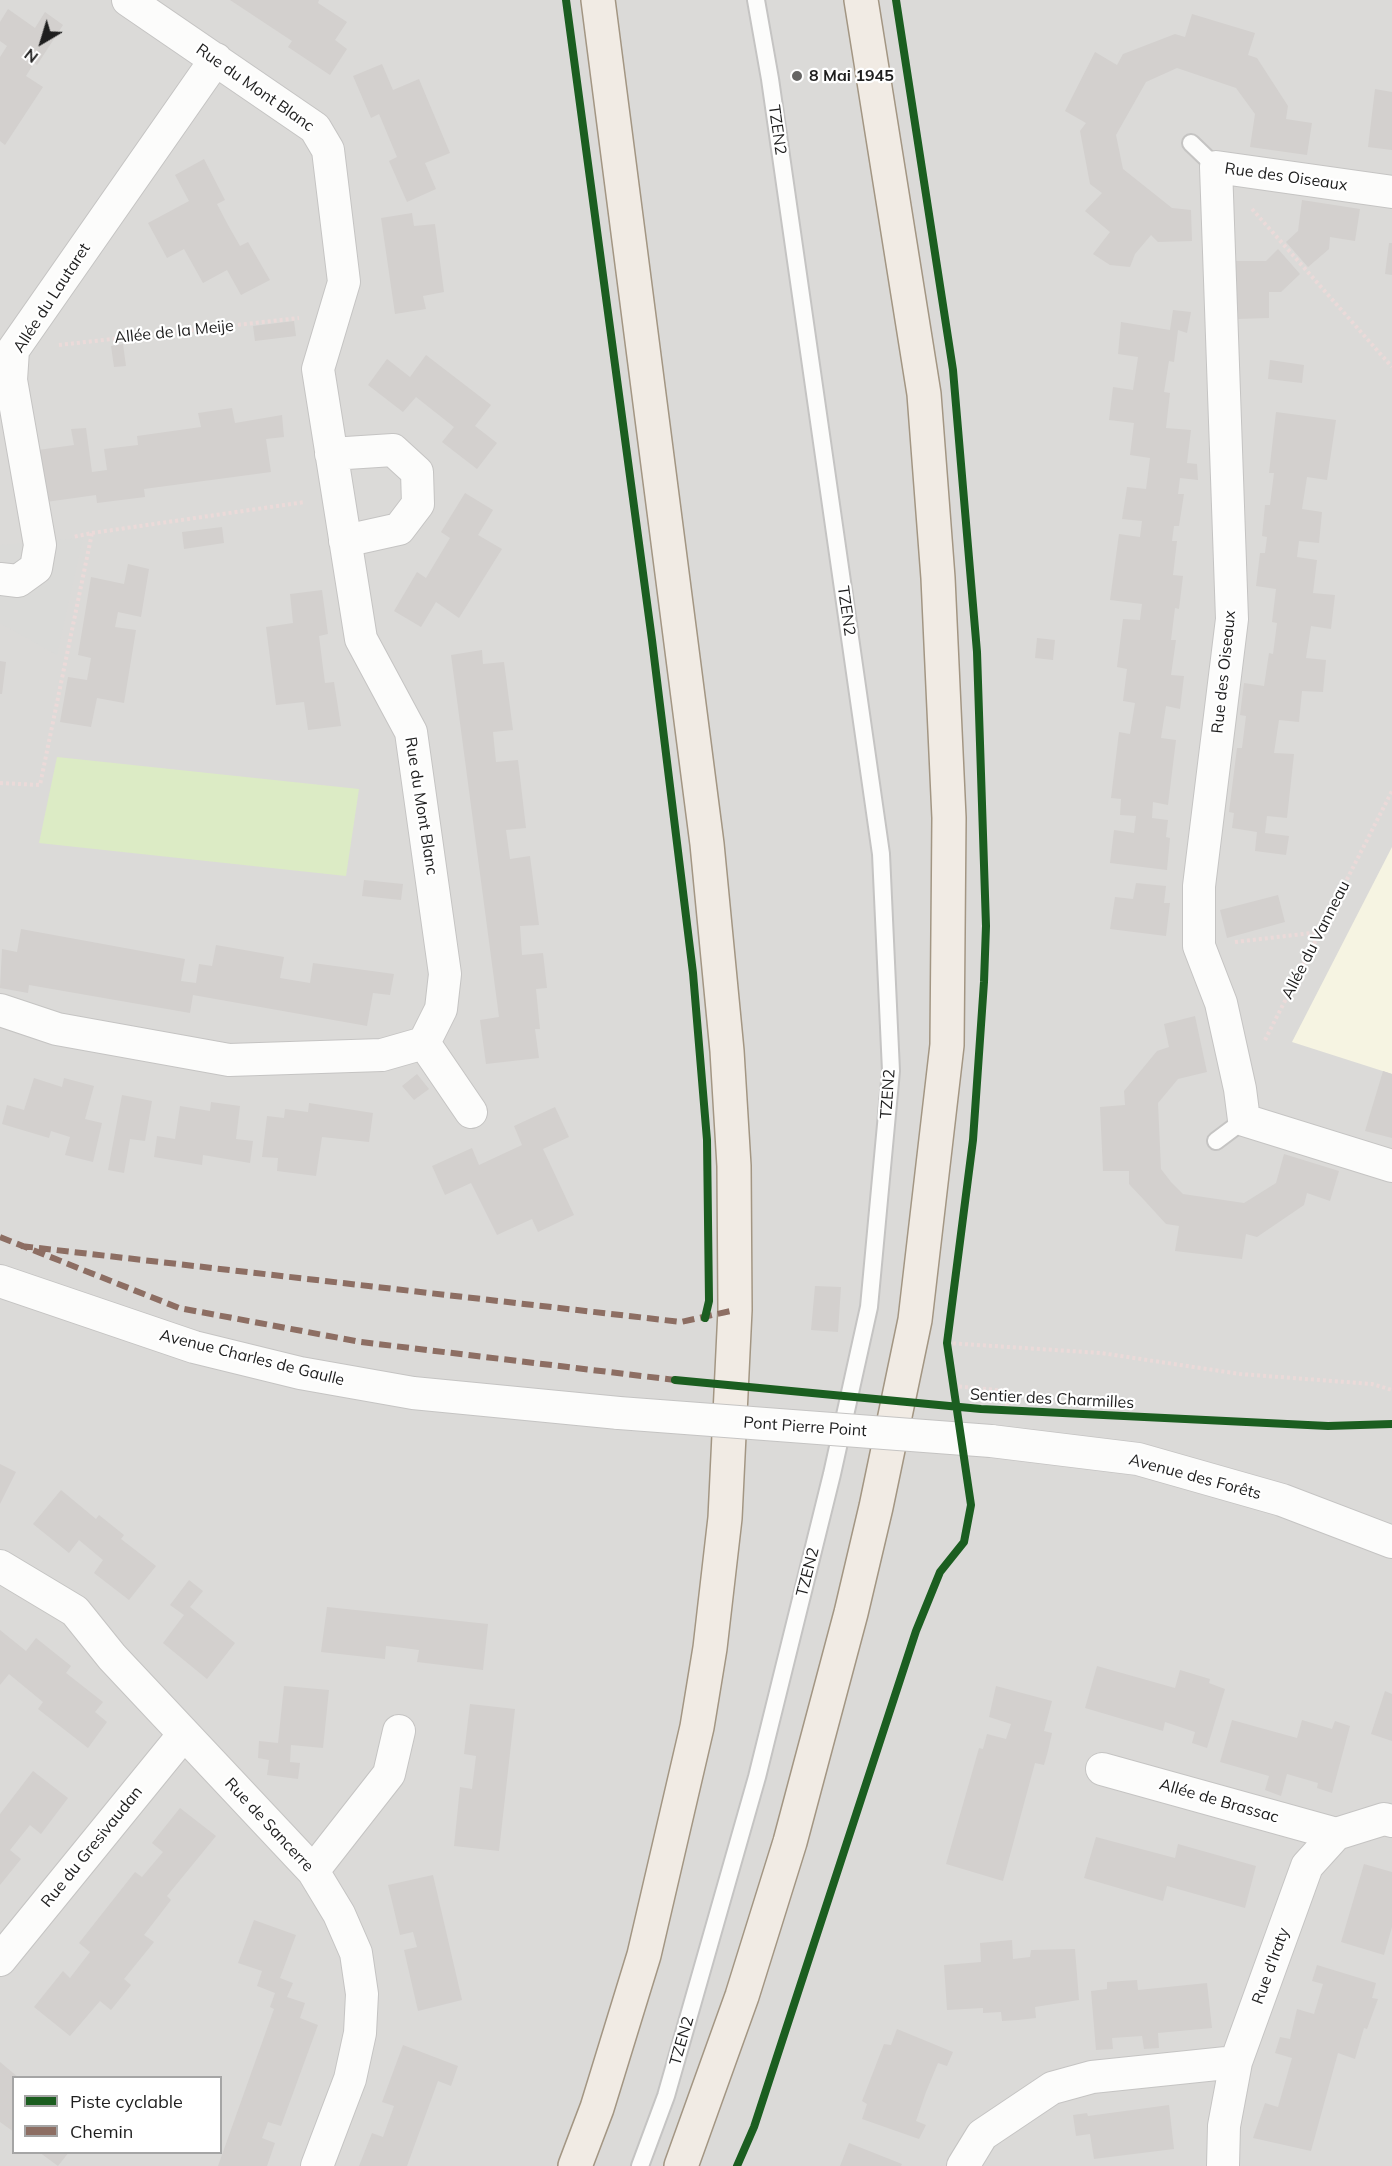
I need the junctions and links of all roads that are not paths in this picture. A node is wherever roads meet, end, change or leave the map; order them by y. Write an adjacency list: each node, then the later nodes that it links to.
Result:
1 (128, 0): 5 (street, Rue du Mont Blanc)
2 (598, 0): 32 (main road)
3 (756, 0): 33 (lane, TZEN2)
4 (861, 0): 34 (main road)
5 (216, 59): 9 (street, Rue du Mont Blanc); 11 (street, Allée du Lautaret)
6 (1191, 143): 7 (lane)
7 (1216, 168): 8 (street, Rue des Oiseaux); 15 (street, Rue des Oiseaux)
8 (1392, 192)
9 (331, 454): 10 (street, Rue du Mont Blanc); 10 (street)
10 (345, 541): 13 (street, Rue du Mont Blanc)
11 (0, 579)
12 (0, 1010): 13 (street)
13 (424, 1043): 14 (street)
14 (471, 1112)
15 (1244, 1120): 16 (lane); 17 (street)
16 (1216, 1141)
17 (1392, 1166)
18 (0, 1281): 19 (street, Avenue Charles de Gaulle)
19 (620, 1413): 20 (street, Pont Pierre Point, bridge)
20 (991, 1441): 21 (street, Avenue des Forêts)
21 (1392, 1542)
22 (0, 1566): 24 (street, Rue de Sancerre)
23 (399, 1731): 28 (street)
24 (184, 1734): 28 (street, Rue de Sancerre); 29 (street, Rue du Gresivaudan)
25 (1102, 1768): 27 (street, Allée de Brassac)
26 (1392, 1821): 27 (street)
27 (1336, 1834): 30 (street, Rue d'Iraty)
28 (313, 1871): 31 (street, Rue de Sancerre)
29 (0, 1960)
30 (1236, 2062): 35 (street); 36 (street, Rue d'Iraty)
31 (317, 2166)
32 (574, 2166)
33 (640, 2166)
34 (681, 2166)
35 (963, 2166)
36 (1223, 2166)

